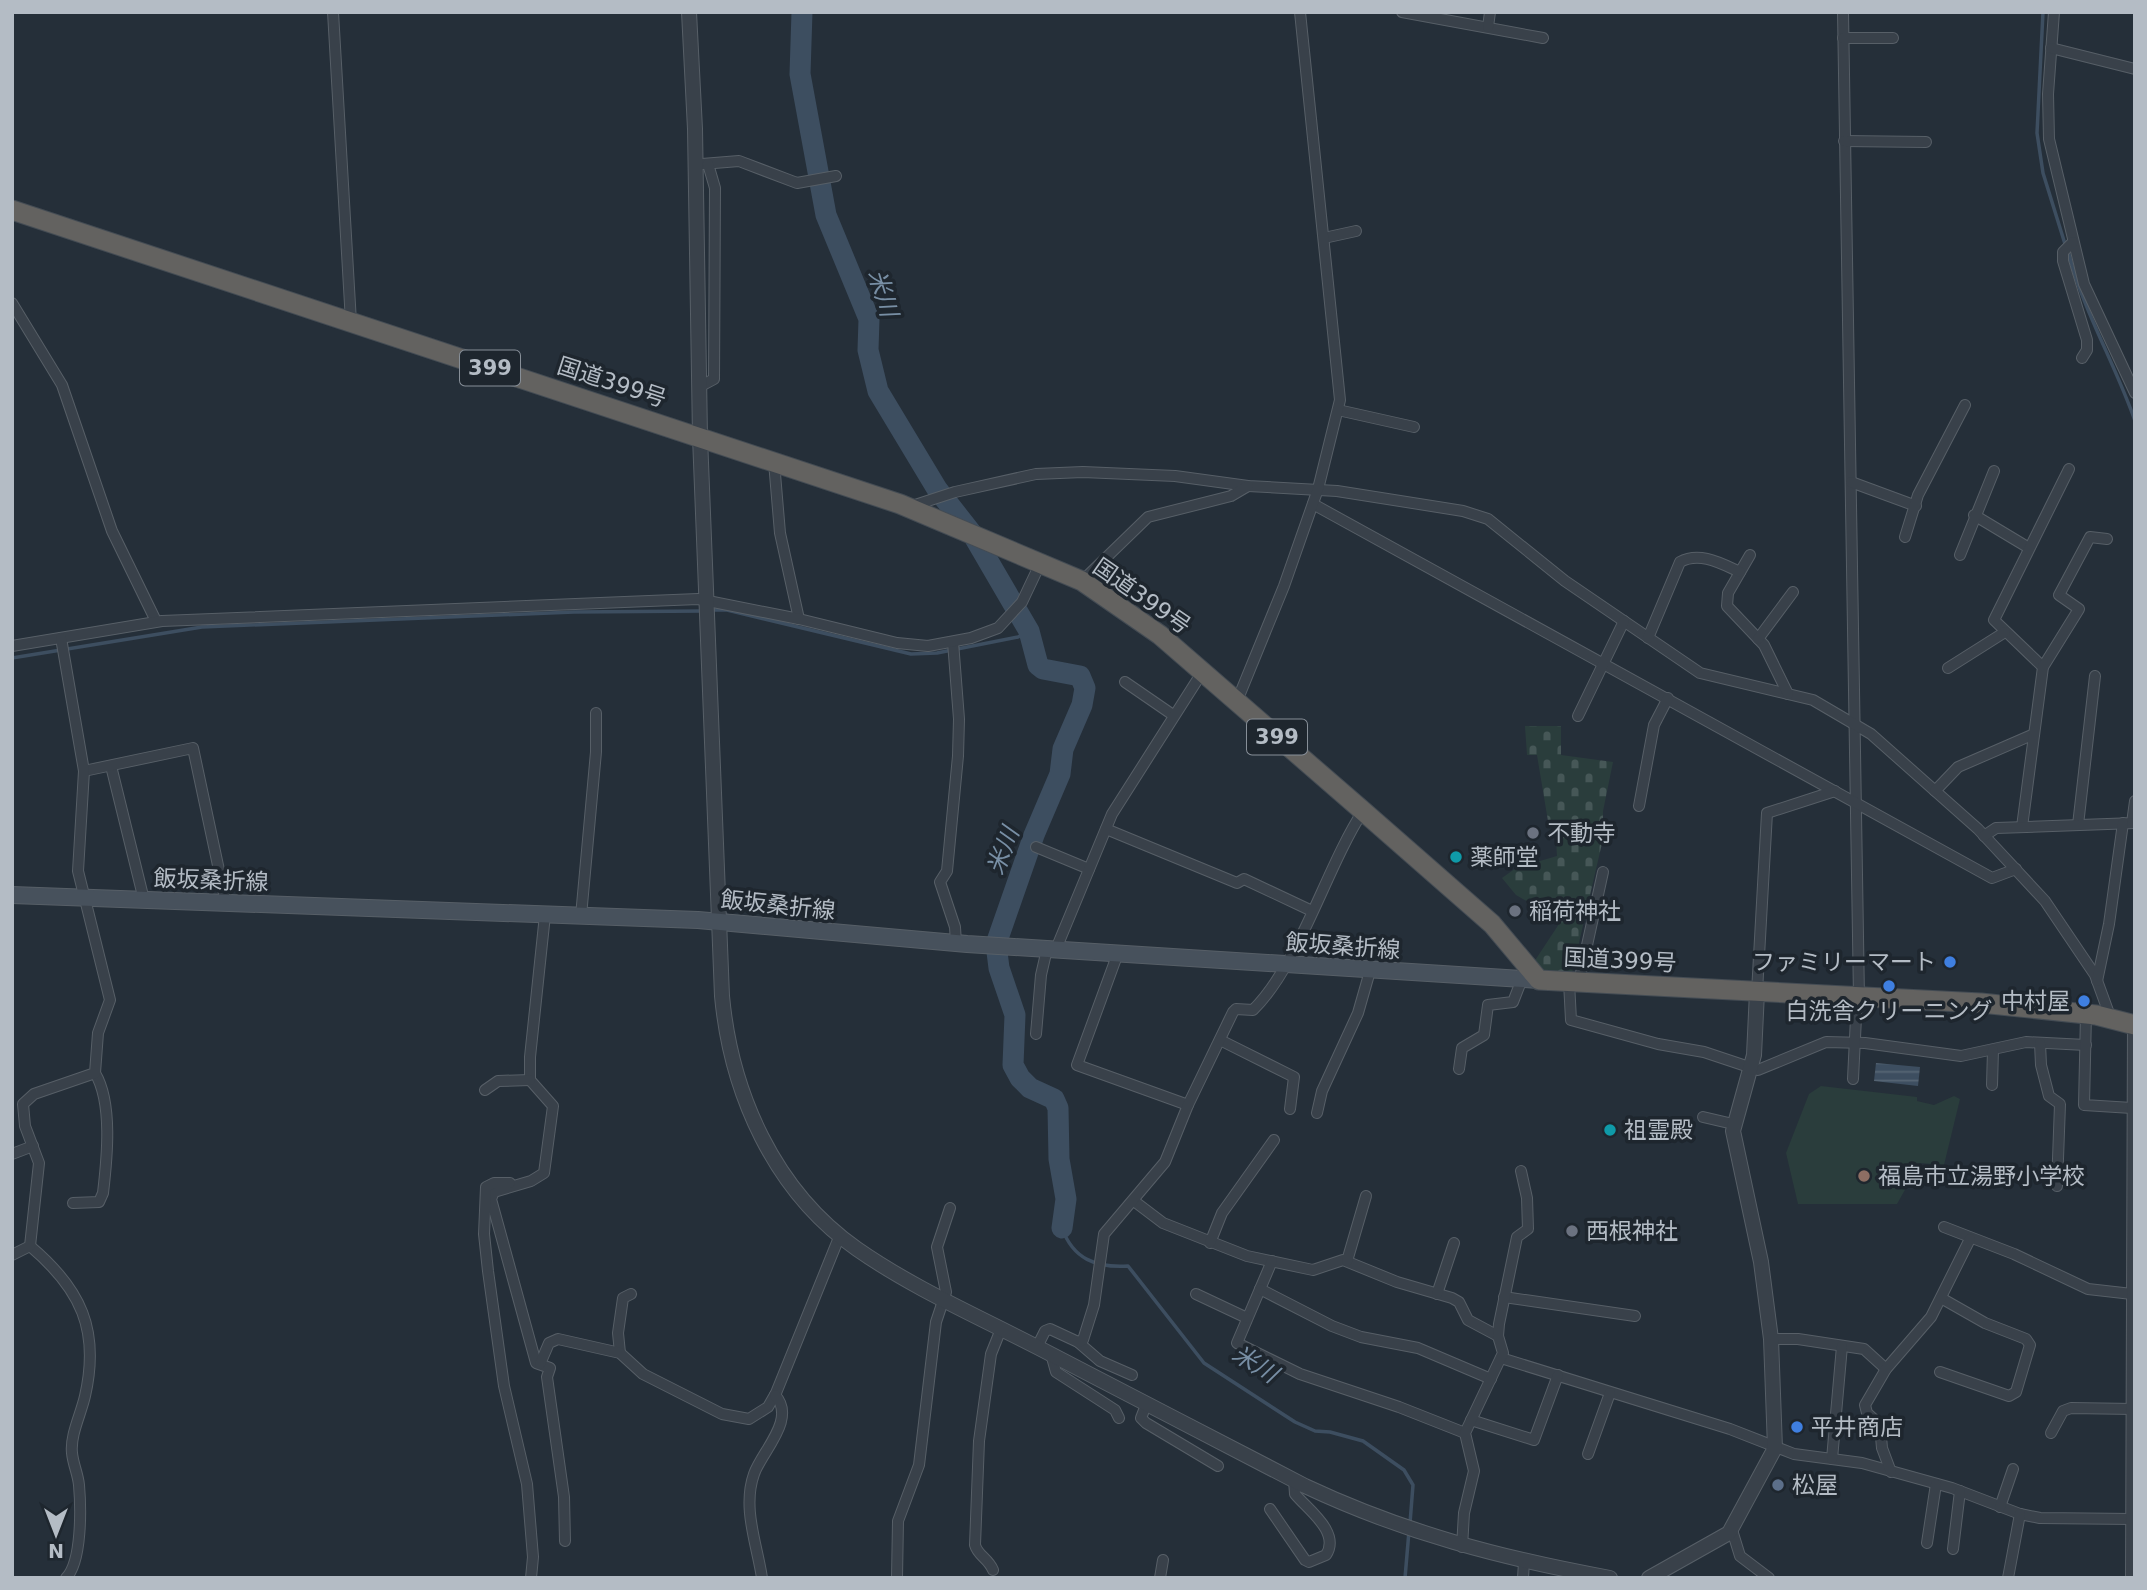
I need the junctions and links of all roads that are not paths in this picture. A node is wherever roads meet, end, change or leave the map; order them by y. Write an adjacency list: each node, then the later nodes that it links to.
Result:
1 (333, 12): 23 (street)
2 (689, 12): 16 (street)
3 (1300, 12): 20 (street)
4 (1402, 12): 8 (street)
5 (1490, 12): 8 (street)
6 (1843, 12): 10 (street)
7 (2054, 12): 12 (street)
8 (1488, 27): 9 (street)
9 (1543, 38)
10 (1843, 38): 11 (street); 14 (street)
11 (1893, 38)
12 (2051, 48): 13 (street); 21 (street)
13 (2135, 69)
14 (1844, 141): 15 (street); 33 (street)
15 (1926, 142)
16 (702, 164): 17 (street); 29 (street)
17 (826, 178)
18 (12, 211): 23 (highway, 国道399号 / 399)
19 (1356, 230): 20 (street)
20 (1324, 238): 27 (street)
21 (2069, 246): 24 (street); 25 (street)
22 (12, 303): 51 (street)
23 (351, 322): 29 (highway, 国道399号 / 399)
24 (2082, 358)
25 (2135, 393)
26 (1965, 405): 37 (street)
27 (1338, 410): 28 (street); 35 (street)
28 (1414, 427)
29 (700, 437): 30 (highway, 国道399号 / 399); 49 (street)
30 (774, 462): 38 (highway, 国道399号 / 399); 50 (street)
31 (2069, 469): 42 (street)
32 (1994, 471): 39 (street)
33 (1851, 482): 37 (street); 71 (street)
34 (1248, 486): 35 (street); 38 (street); 47 (street)
35 (1318, 489): 36 (street); 52 (street)
36 (1313, 504): 59 (street); 67 (street)
37 (1916, 506): 40 (street)
38 (908, 508): 45 (highway, 国道399号 / 399)
39 (1974, 515): 42 (street); 44 (street)
40 (1905, 537)
41 (2107, 539): 60 (street)
42 (2029, 548): 53 (street)
43 (1750, 555): 46 (street)
44 (1960, 555)
45 (1040, 564): 47 (highway, 国道399号 / 399); 58 (street)
46 (1740, 572): 54 (street); 55 (street)
47 (1082, 581): 62 (highway, 国道399号 / 399)
48 (1793, 592): 55 (street)
49 (708, 601): 50 (street); 51 (street); 97 (street)
50 (799, 619): 58 (street)
51 (156, 621): 56 (street)
52 (1624, 621): 54 (street); 59 (street)
53 (2005, 632): 60 (street); 61 (street)
54 (1648, 638): 65 (street)
55 (1758, 639): 65 (street)
56 (62, 641): 57 (street); 74 (street)
57 (12, 646)
58 (953, 648): 98 (street)
59 (1603, 663): 66 (street); 70 (street)
60 (2043, 667): 72 (street)
61 (1948, 668)
62 (1203, 671): 67 (highway, 国道399号 / 399); 69 (street)
63 (2095, 676): 82 (street)
64 (1125, 682): 69 (street)
65 (1788, 694): 71 (street)
66 (1668, 698): 75 (street); 79 (street)
67 (1237, 701): 80 (highway, 国道399号 / 399)
68 (596, 713): 96 (street)
69 (1173, 715): 84 (street)
70 (1578, 716)
71 (1855, 723): 76 (street); 78 (street)
72 (2034, 734): 76 (street); 83 (street)
73 (111, 766): 74 (street); 92 (street); 93 (street)
74 (85, 771): 91 (street)
75 (1836, 791): 78 (street); 106 (street)
76 (1935, 791): 85 (street)
77 (2135, 801): 81 (street)
78 (1856, 802): 88 (street); 107 (street)
79 (1639, 806)
80 (1363, 811): 94 (street); 103 (highway, 国道399号 / 399)
81 (2130, 823): 82 (street); 104 (street)
82 (2078, 825): 83 (street)
83 (2022, 827): 85 (street)
84 (1106, 829): 87 (street); 94 (street)
85 (1984, 836): 88 (street)
86 (1036, 847): 87 (street)
87 (1089, 869): 99 (street)
88 (2016, 869): 104 (street)
89 (1604, 872): 105 (street)
90 (12, 895): 91 (main road, 飯坂桑折線)
91 (83, 898): 92 (main road, 飯坂桑折線); 121 (street)
92 (144, 900): 93 (main road, 飯坂桑折線)
93 (226, 903): 95 (main road, 飯坂桑折線)
94 (1312, 911): 101 (street)
95 (545, 915): 96 (main road, 飯坂桑折線); 123 (street)
96 (581, 916): 97 (main road, 飯坂桑折線)
97 (721, 922): 98 (main road, 飯坂桑折線); 146 (street)
98 (956, 943): 99 (main road, 飯坂桑折線)
99 (1052, 949): 100 (main road, 飯坂桑折線); 111 (street)
100 (1118, 953): 101 (main road, 飯坂桑折線); 127 (street)
101 (1284, 965): 102 (main road, 飯坂桑折線); 114 (street)
102 (1370, 971): 103 (main road, 飯坂桑折線); 131 (street)
103 (1531, 979): 105 (highway, 国道399号); 112 (street)
104 (2097, 981): 109 (street)
105 (1574, 982): 106 (highway, 国道399号); 120 (street)
106 (1757, 992): 107 (highway, 国道399号); 120 (street)
107 (1858, 998): 108 (highway, 国道399号); 115 (street)
108 (2086, 1014): 109 (highway, 国道399号); 117 (street)
109 (2111, 1019): 110 (highway, 国道399号)
110 (2134, 1024): 129 (street)
111 (1036, 1034)
112 (1484, 1035): 113 (street); 119 (street)
113 (1497, 1039)
114 (1220, 1040): 127 (street); 130 (street)
115 (1856, 1042): 118 (street); 120 (street); 122 (street)
116 (2040, 1042): 117 (street); 118 (street); 126 (street)
117 (2085, 1045): 128 (street)
118 (1993, 1051): 124 (street)
119 (1460, 1069)
120 (1751, 1070): 133 (street)
121 (95, 1073): 135 (street); 143 (street)
122 (1853, 1079)
123 (530, 1080): 125 (street); 138 (street)
124 (1993, 1086)
125 (485, 1090)
126 (2060, 1104): 128 (street); 139 (street)
127 (1188, 1105): 142 (street)
128 (2084, 1105): 129 (street)
129 (2133, 1108): 140 (street)
130 (1290, 1109)
131 (1317, 1113)
132 (1703, 1117): 133 (street)
133 (1733, 1124): 166 (street)
134 (1274, 1140): 148 (street)
135 (33, 1146): 136 (street); 150 (street)
136 (12, 1154)
137 (1521, 1171): 159 (street)
138 (516, 1185): 173 (street); 211 (street)
139 (2057, 1186)
140 (2134, 1186): 158 (street)
141 (1366, 1196): 153 (street)
142 (1134, 1201): 148 (street); 167 (street)
143 (73, 1203)
144 (950, 1208): 161 (street)
145 (1944, 1227): 147 (street)
146 (840, 1235): 161 (street); 181 (street)
147 (1970, 1239): 158 (street); 160 (street)
148 (1210, 1243): 152 (street)
149 (1454, 1243): 157 (street)
150 (30, 1247): 151 (street); 210 (street)
151 (12, 1255)
152 (1272, 1261): 153 (street); 154 (street)
153 (1347, 1261): 157 (street)
154 (1260, 1289): 163 (street); 179 (street)
155 (631, 1294): 170 (street)
156 (1196, 1294): 163 (street)
157 (1437, 1294): 165 (street)
158 (2133, 1294): 174 (street)
159 (1504, 1297): 162 (street); 165 (street)
160 (1941, 1298): 175 (street); 176 (street)
161 (943, 1300): 164 (street); 213 (street)
162 (1635, 1316)
163 (1248, 1318): 186 (street)
164 (1001, 1329): 169 (street); 209 (street)
165 (1498, 1336): 172 (street)
166 (1771, 1339): 168 (street); 188 (street)
167 (1078, 1342): 169 (street); 177 (street)
168 (1842, 1346): 175 (street); 190 (street)
169 (1037, 1347): 171 (street)
170 (620, 1353): 173 (street); 181 (street)
171 (1051, 1354): 182 (street); 184 (street)
172 (1501, 1358): 178 (street); 179 (street)
173 (540, 1364): 203 (street)
174 (2134, 1368): 183 (street)
175 (1886, 1369): 193 (street)
176 (1940, 1373)
177 (1132, 1375)
178 (1558, 1375): 180 (street); 185 (street)
179 (1491, 1379): 185 (street)
180 (1610, 1393): 188 (street); 189 (street)
181 (775, 1395): 212 (street)
182 (1146, 1405): 191 (street); 194 (street)
183 (2133, 1409): 187 (street); 197 (street)
184 (1119, 1418)
185 (1471, 1420): 186 (street)
186 (1465, 1433): 205 (street)
187 (2051, 1433)
188 (1775, 1448): 190 (street); 202 (street)
189 (1588, 1454)
190 (1832, 1459): 193 (street)
191 (1218, 1466)
192 (2013, 1469): 198 (street)
193 (1891, 1472): 195 (street)
194 (1294, 1480): 199 (street); 205 (street)
195 (1936, 1484): 196 (street); 204 (street)
196 (1960, 1491): 198 (street); 206 (street)
197 (2134, 1495): 201 (street)
198 (2000, 1507): 200 (street)
199 (1270, 1509)
200 (2020, 1514): 201 (street); 219 (street)
201 (2133, 1519): 220 (street)
202 (1732, 1530): 217 (street); 218 (street)
203 (565, 1541)
204 (1927, 1543)
205 (1462, 1546): 208 (street)
206 (1953, 1549)
207 (1163, 1560): 214 (street)
208 (1524, 1562): 215 (street); 216 (street)
209 (993, 1570)
210 (65, 1578)
211 (531, 1578)
212 (762, 1578)
213 (897, 1578)
214 (1160, 1578)
215 (1523, 1578)
216 (1610, 1578)
217 (1649, 1578)
218 (1769, 1578)
219 (2008, 1578)
220 (2131, 1578)

